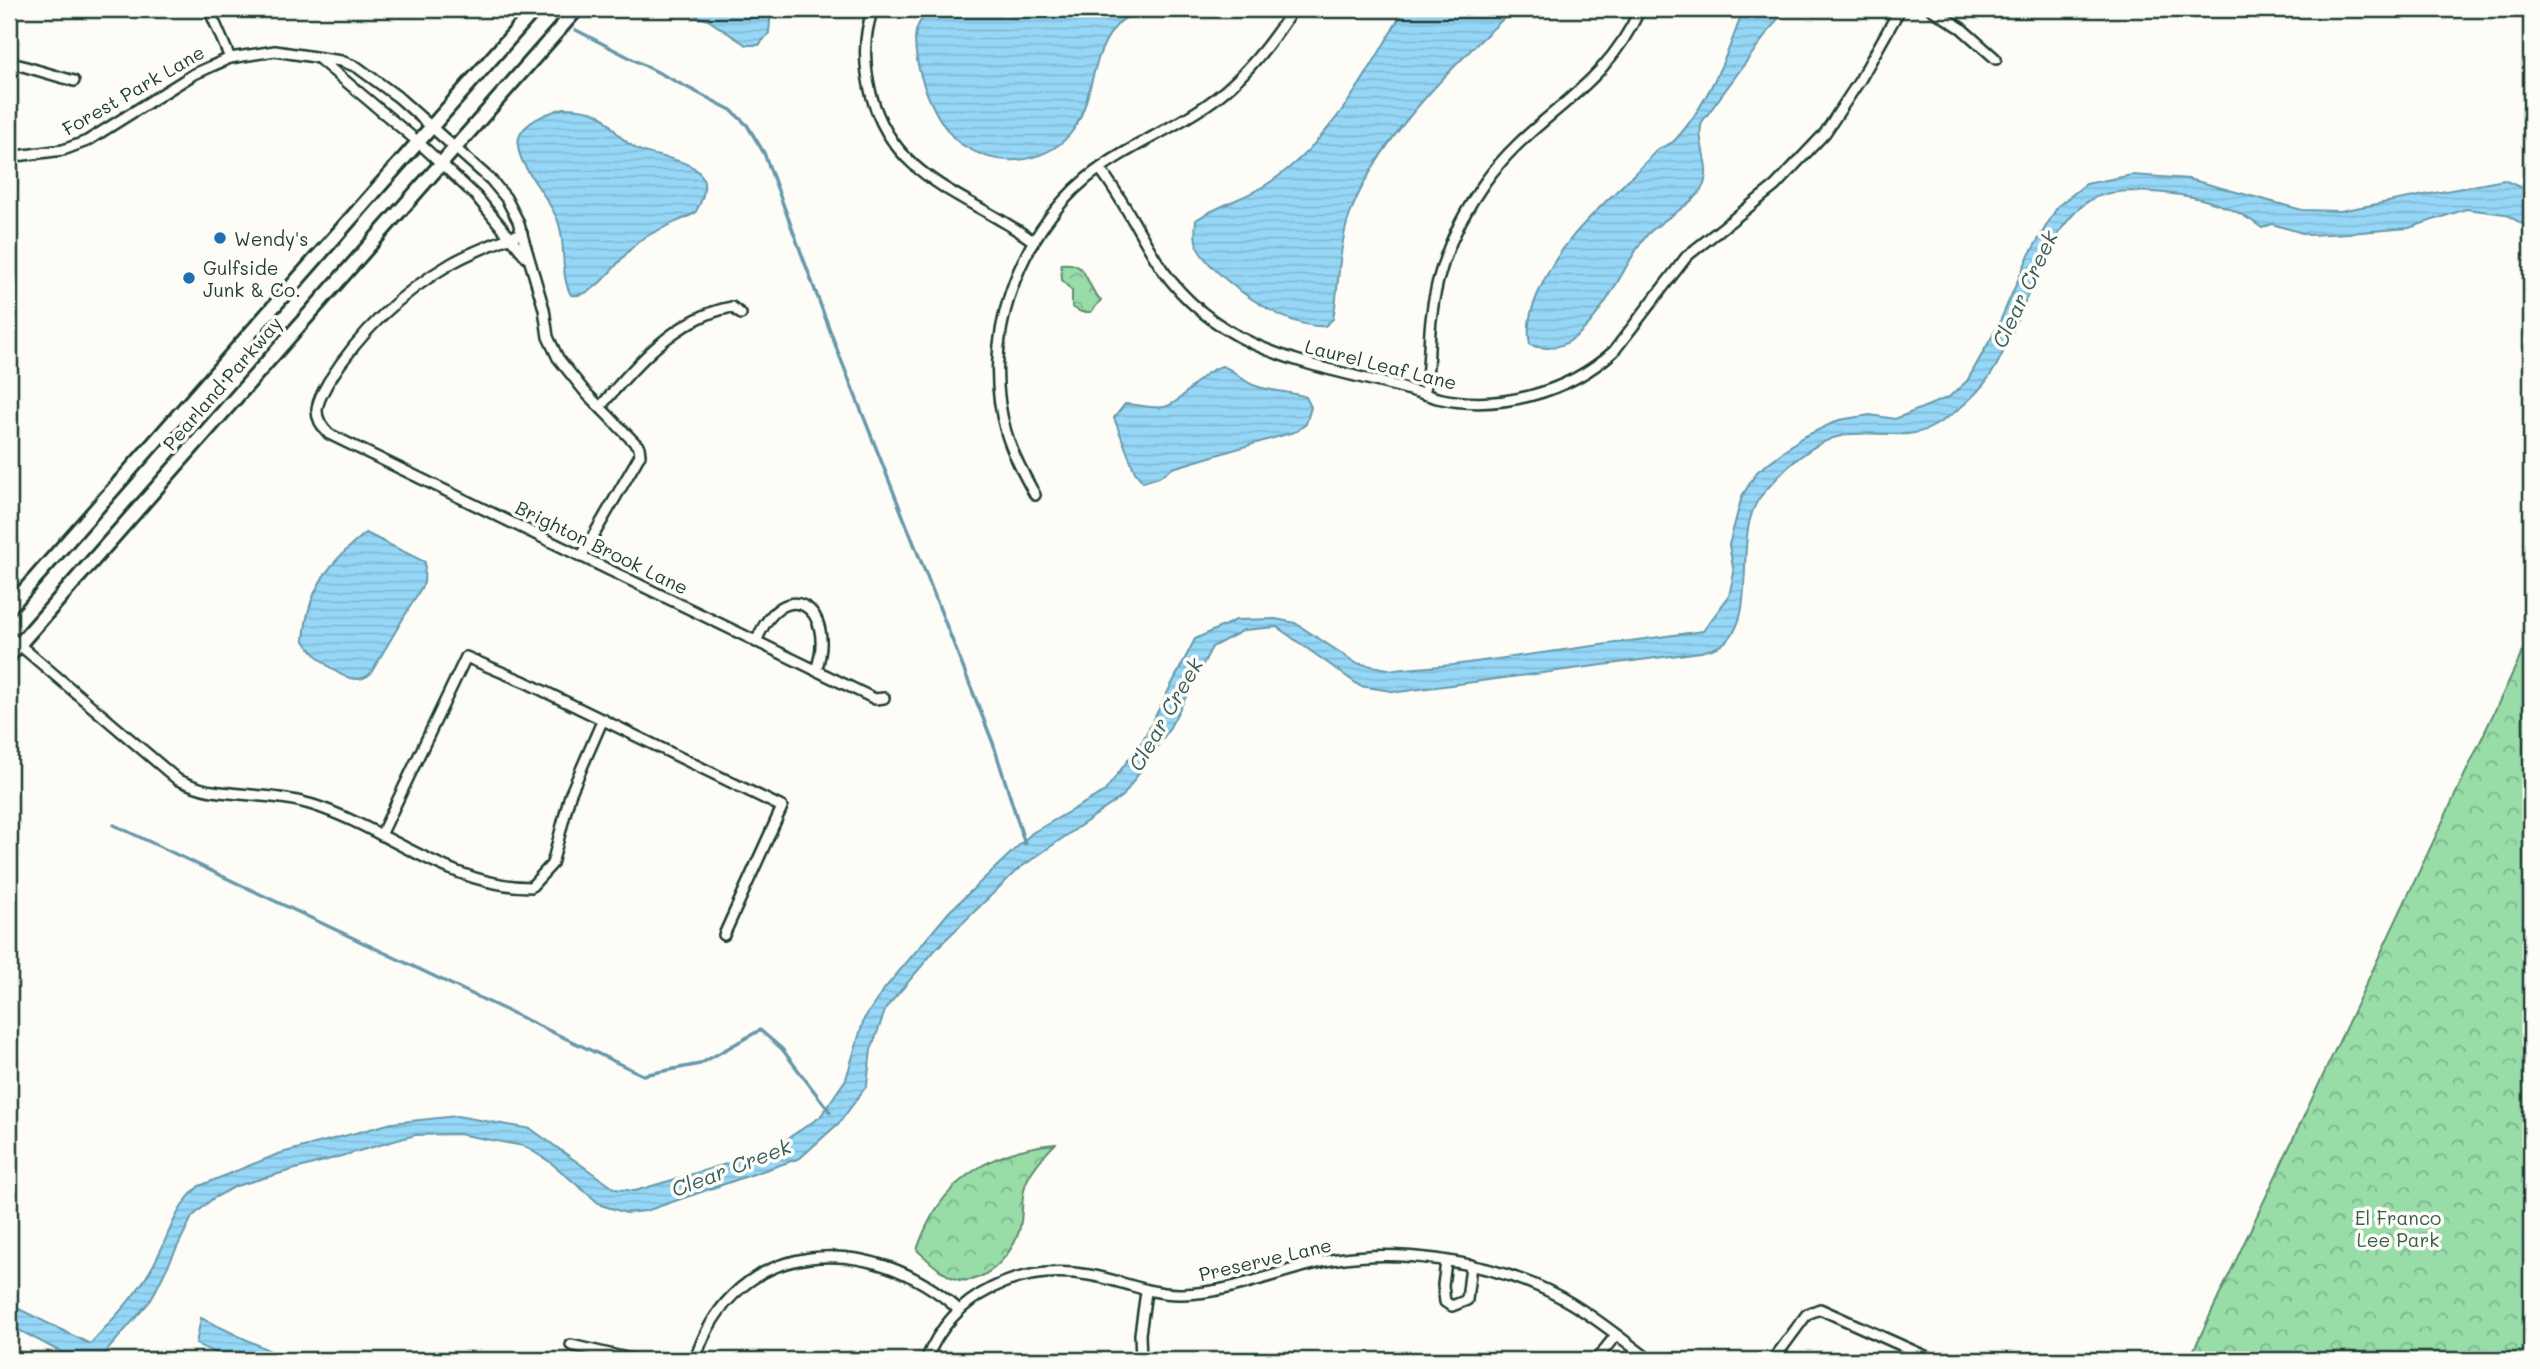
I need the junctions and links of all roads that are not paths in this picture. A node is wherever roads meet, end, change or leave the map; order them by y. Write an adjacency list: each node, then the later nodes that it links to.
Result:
1 (209, 9): 10 (street)
2 (535, 9): 14 (main road, Pearland Parkway)
3 (577, 9): 16 (main road, Pearland Parkway)
4 (873, 9): 22 (street)
5 (1293, 9): 19 (street)
6 (1640, 9): 25 (street)
7 (1900, 9): 25 (street, Laurel Leaf Lane)
8 (1931, 9): 11 (street)
9 (316, 57): 10 (street, Forest Park Lane); 14 (street, Forest Park Lane); 15 (street)
10 (230, 58): 17 (street, Forest Park Lane)
11 (1996, 59)
12 (9, 62): 13 (street)
13 (74, 82)
14 (430, 126): 15 (main road, Pearland Parkway); 16 (street, Forest Park Lane)
15 (417, 141): 18 (street); 29 (main road, Pearland Parkway)
16 (453, 148): 18 (main road, Pearland Parkway); 20 (street, Forest Park Lane)
17 (9, 156)
18 (440, 162): 21 (street); 30 (main road, Pearland Parkway)
19 (1100, 169): 22 (street); 25 (street, Laurel Leaf Lane)
20 (522, 233): 21 (street); 23 (street, Forest Park Lane)
21 (509, 238): 23 (street); 28 (street, Brighton Brook Lane)
22 (1033, 241): 27 (street)
23 (530, 260): 26 (street, Forest Park Lane)
24 (741, 314): 26 (street)
25 (1424, 394)
26 (601, 406): 28 (street, Forest Park Lane)
27 (1035, 495)
28 (581, 556): 31 (street, Brighton Brook Lane)
29 (9, 608)
30 (14, 641): 32 (main road, Pearland Parkway); 36 (street)
31 (756, 642): 33 (street, Brighton Brook Lane); 33 (street)
32 (9, 656)
33 (816, 671): 34 (street, Brighton Brook Lane)
34 (884, 698)
35 (603, 719): 36 (street); 36 (street); 37 (street)
36 (381, 835)
37 (724, 935)
38 (1446, 1262): 39 (street, Preserve Lane); 39 (street); 40 (street, Preserve Lane)
39 (1471, 1265): 42 (street, Preserve Lane)
40 (1146, 1292): 41 (street, Preserve Lane); 47 (street)
41 (959, 1310): 45 (street); 46 (street, Preserve Lane)
42 (1616, 1335): 48 (street); 49 (street, Preserve Lane)
43 (570, 1345): 44 (street)
44 (635, 1360)
45 (695, 1360)
46 (926, 1360)
47 (1142, 1360)
48 (1597, 1360)
49 (1650, 1360)
50 (1773, 1360): 51 (street)
51 (1934, 1360)

